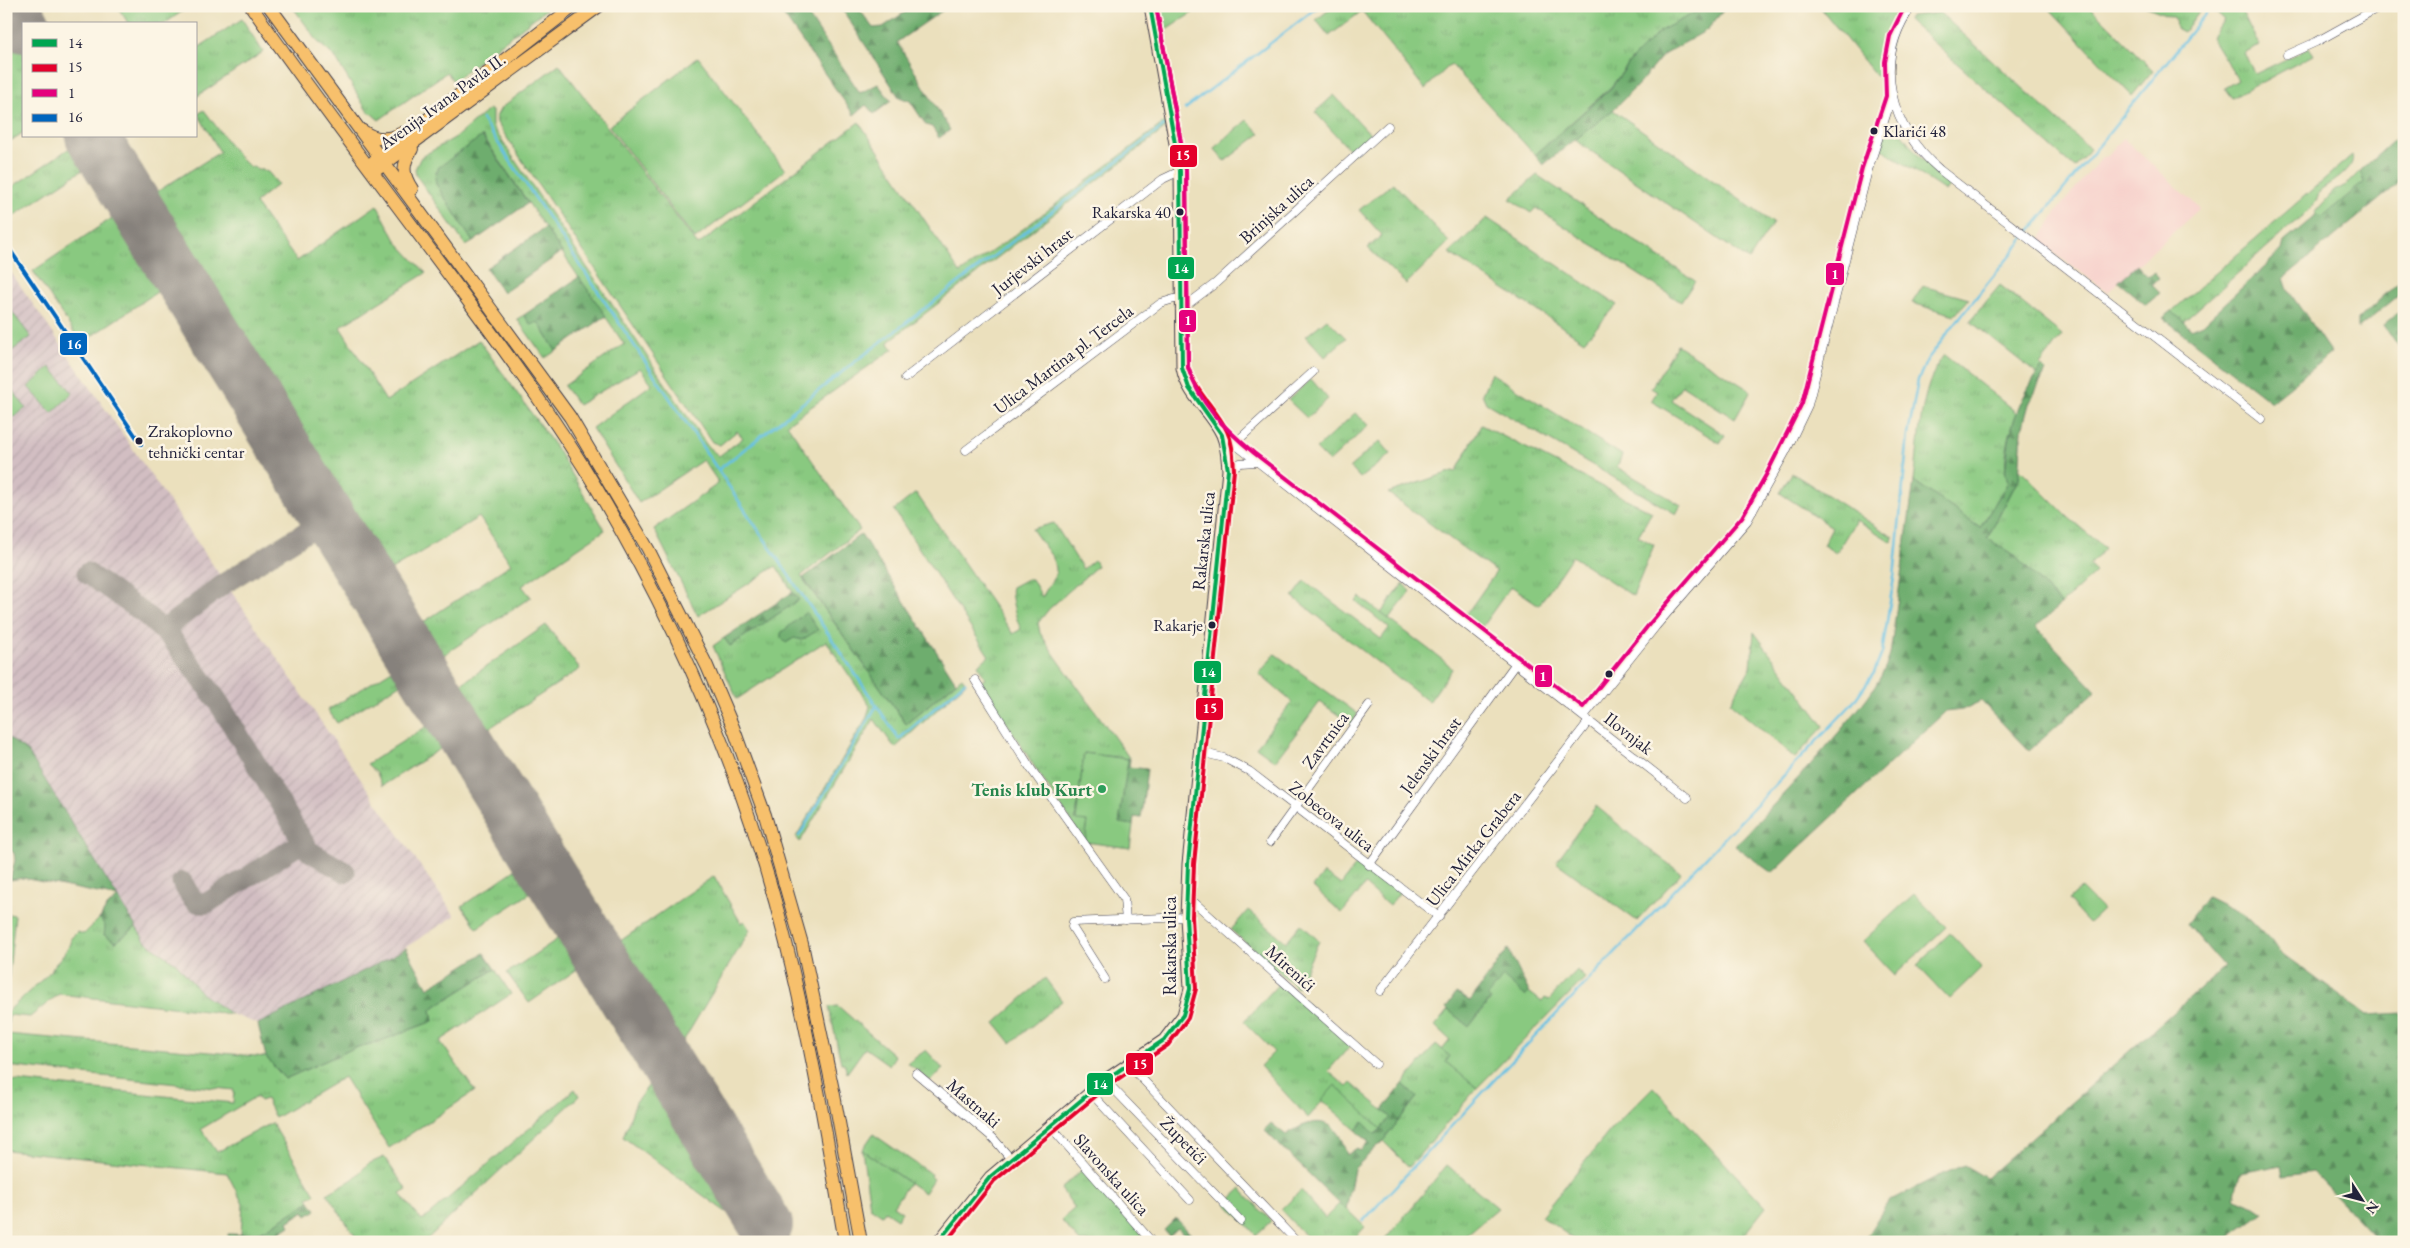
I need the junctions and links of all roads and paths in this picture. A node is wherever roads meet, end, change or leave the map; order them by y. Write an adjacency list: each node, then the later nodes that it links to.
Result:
1 (251, 6): 15 (main road)
2 (269, 6): 11 (main road)
3 (574, 6): 10 (main road, Avenija Ivana Pavla II.)
4 (599, 6): 13 (main road, Avenija Ivana Pavla II.)
5 (1150, 6): 16 (main road, Rakarska ulica)
6 (1912, 6): 9 (street)
7 (2381, 6): 8 (street)
8 (2287, 56)
9 (1892, 97): 21 (street); 30 (street, Ulica Mirka Grabera)
10 (430, 117): 11 (main road); 14 (main road, Avenija Ivana Pavla II.)
11 (356, 125): 14 (main road)
12 (1388, 126): 18 (street, Brinjska ulica)
13 (418, 141): 14 (main road, Avenija Ivana Pavla II.); 17 (main road)
14 (382, 160): 15 (main road, Avenija Ivana Pavla II.); 17 (main road)
15 (369, 170): 51 (main road)
16 (1180, 171): 18 (main road, Rakarska ulica); 20 (street, Jurjevski hrast)
17 (417, 208): 52 (main road)
18 (1181, 305): 22 (main road, Rakarska ulica); 24 (street, Ulica Martina pl. Tercela)
19 (1313, 372): 23 (street)
20 (905, 378)
21 (2261, 419)
22 (1221, 433): 23 (street, Ilovnjak); 26 (main road, Rakarska ulica)
23 (1234, 444): 25 (street, Ilovnjak)
24 (966, 450)
25 (1256, 462): 26 (street); 27 (street, Ilovnjak)
26 (1228, 470): 31 (main road, Rakarska ulica)
27 (1516, 663): 30 (street, Ilovnjak); 35 (street, Jelenski hrast)
28 (975, 680): 39 (street)
29 (1369, 705): 33 (street, Zavrtnica)
30 (1586, 718): 32 (street, Ilovnjak); 38 (street, Ulica Mirka Grabera)
31 (1200, 752): 33 (street, Zobecova ulica); 36 (main road, Rakarska ulica)
32 (1688, 798)
33 (1295, 807): 34 (street, Zavrtnica); 35 (street, Zobecova ulica)
34 (1270, 842)
35 (1369, 865): 38 (street, Zobecova ulica)
36 (1186, 895): 37 (main road, Rakarska ulica); 43 (street, Mirenići)
37 (1186, 917): 39 (street); 42 (main road, Rakarska ulica)
38 (1439, 917): 41 (street, Ulica Mirka Grabera)
39 (1126, 920): 40 (street)
40 (1105, 979)
41 (1380, 991)
42 (1128, 1064): 45 (main road, Rakarska ulica); 55 (street)
43 (1376, 1064)
44 (916, 1073): 48 (street, Mastnaki)
45 (1105, 1080): 46 (main road, Rakarska ulica); 50 (street, Župetići)
46 (1090, 1092): 47 (main road, Rakarska ulica); 49 (street)
47 (1050, 1126): 48 (main road, Rakarska ulica); 54 (street, Slavonska ulica)
48 (1010, 1158): 53 (main road, Rakarska ulica)
49 (1190, 1200)
50 (1241, 1221)
51 (845, 1242)
52 (861, 1242)
53 (938, 1242)
54 (1152, 1242)
55 (1297, 1242)

